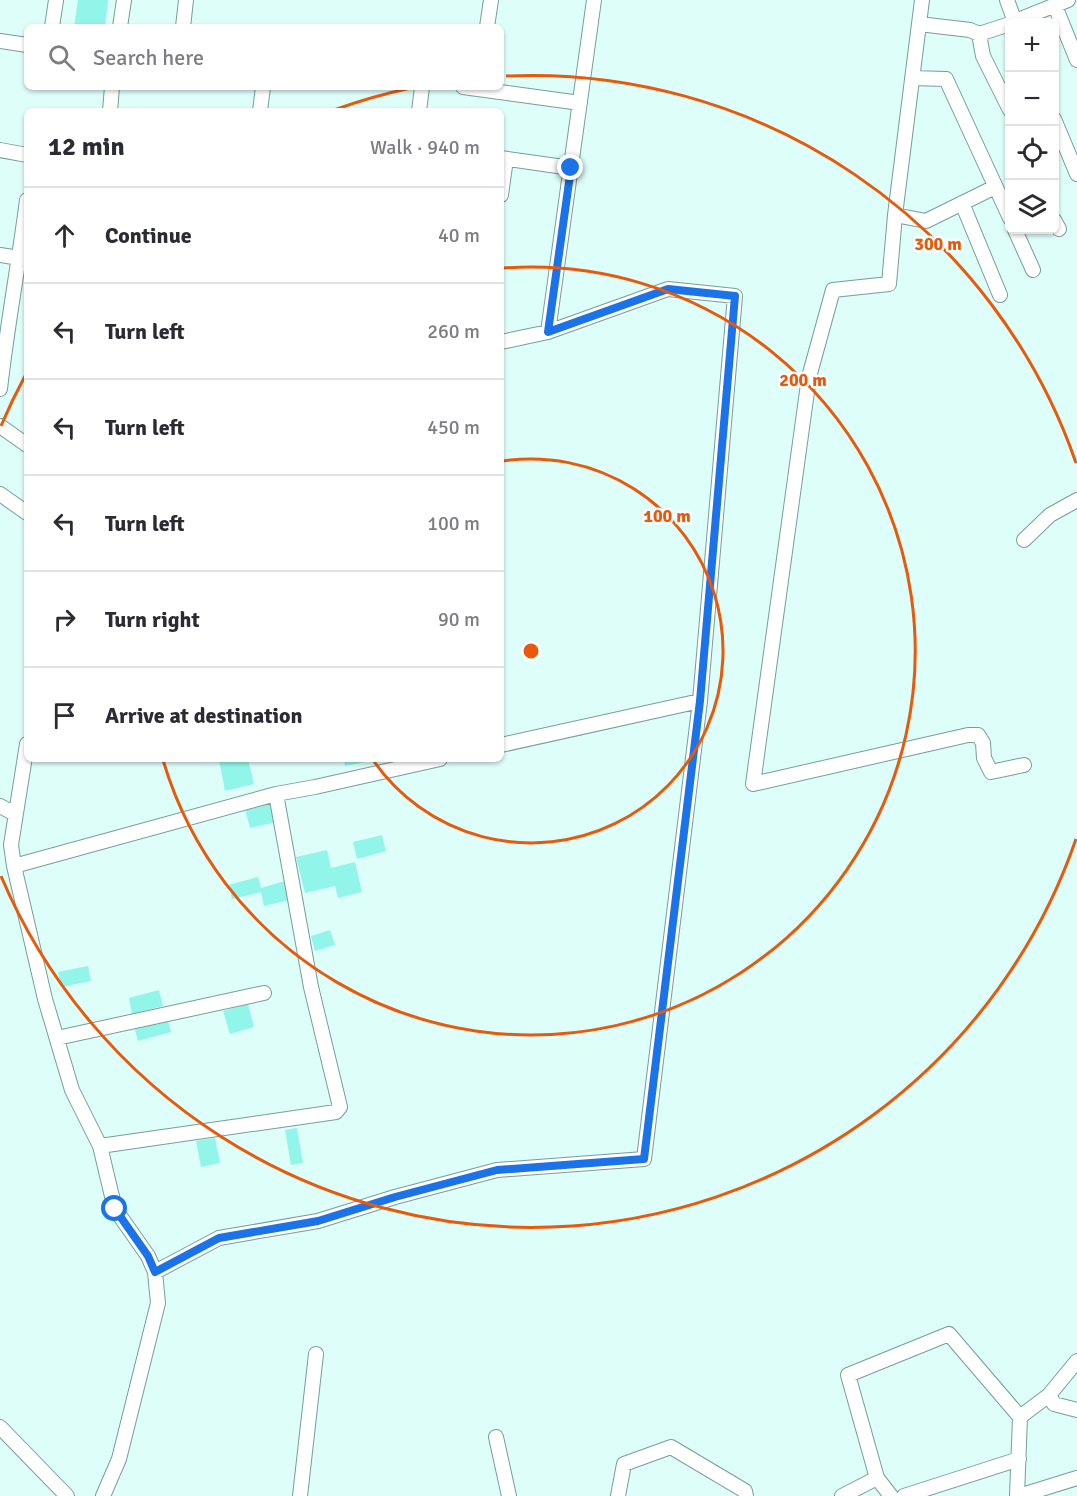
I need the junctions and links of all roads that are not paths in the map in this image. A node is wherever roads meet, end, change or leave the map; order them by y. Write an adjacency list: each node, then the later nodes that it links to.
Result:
1 (56, 0): 12 (street)
2 (124, 0): 13 (street)
3 (186, 0): 14 (street)
4 (491, 0): 15 (street)
5 (594, 0): 28 (street)
6 (922, 0): 16 (street)
7 (1007, 0): 10 (street)
8 (1068, 0): 9 (street)
9 (1055, 6): 11 (street); 21 (street)
10 (1012, 18)
11 (1025, 18)
12 (52, 24)
13 (120, 24)
14 (183, 24)
15 (487, 24)
16 (919, 24): 18 (street); 22 (street)
17 (1005, 26): 18 (street)
18 (979, 34): 27 (street)
19 (0, 41): 20 (street)
20 (24, 45)
21 (1077, 60)
22 (912, 78): 38 (street); 41 (street)
23 (112, 90): 29 (street)
24 (263, 90): 30 (street)
25 (422, 90): 31 (street)
26 (492, 90): 28 (street)
27 (1005, 100)
28 (580, 103): 36 (street)
29 (110, 108)
30 (260, 108)
31 (419, 108)
32 (1057, 126): 37 (street)
33 (0, 150): 34 (street)
34 (24, 154)
35 (504, 159): 36 (street)
36 (571, 168): 48 (street)
37 (1077, 174)
38 (995, 187): 39 (street); 40 (street)
39 (962, 203): 41 (street); 47 (street)
40 (1005, 208)
41 (895, 215): 61 (street)
42 (24, 222): 45 (street)
43 (1017, 234): 46 (street)
44 (0, 255): 45 (street)
45 (19, 258): 50 (street)
46 (1033, 270)
47 (1000, 295)
48 (548, 332): 49 (street); 57 (street)
49 (504, 341)
50 (0, 389)
51 (0, 426): 52 (street)
52 (24, 443)
53 (0, 494): 55 (street)
54 (1077, 500): 56 (street)
55 (24, 511)
56 (1024, 540)
57 (700, 701): 58 (street); 69 (street)
58 (504, 745)
59 (24, 761): 64 (street)
60 (427, 762): 62 (street)
61 (1024, 765)
62 (276, 794): 65 (street); 68 (street)
63 (0, 806): 64 (street)
64 (15, 813): 65 (street)
65 (14, 866): 67 (street)
66 (264, 993): 67 (street)
67 (57, 1038): 68 (street)
68 (100, 1146): 69 (street)
69 (155, 1272): 81 (street)
70 (316, 1354): 82 (street)
71 (1077, 1361): 72 (street)
72 (1049, 1395): 73 (street); 74 (street)
73 (1077, 1410)
74 (1020, 1417): 77 (street); 78 (street)
75 (0, 1427): 80 (street)
76 (496, 1437): 83 (street)
77 (1019, 1460): 88 (street); 89 (street)
78 (877, 1478): 86 (street); 87 (street)
79 (1077, 1478): 89 (street)
80 (67, 1496)
81 (103, 1496)
82 (300, 1496)
83 (509, 1496)
84 (618, 1496): 85 (street)
85 (746, 1496)
86 (843, 1496)
87 (891, 1496)
88 (904, 1496)
89 (1018, 1496)

